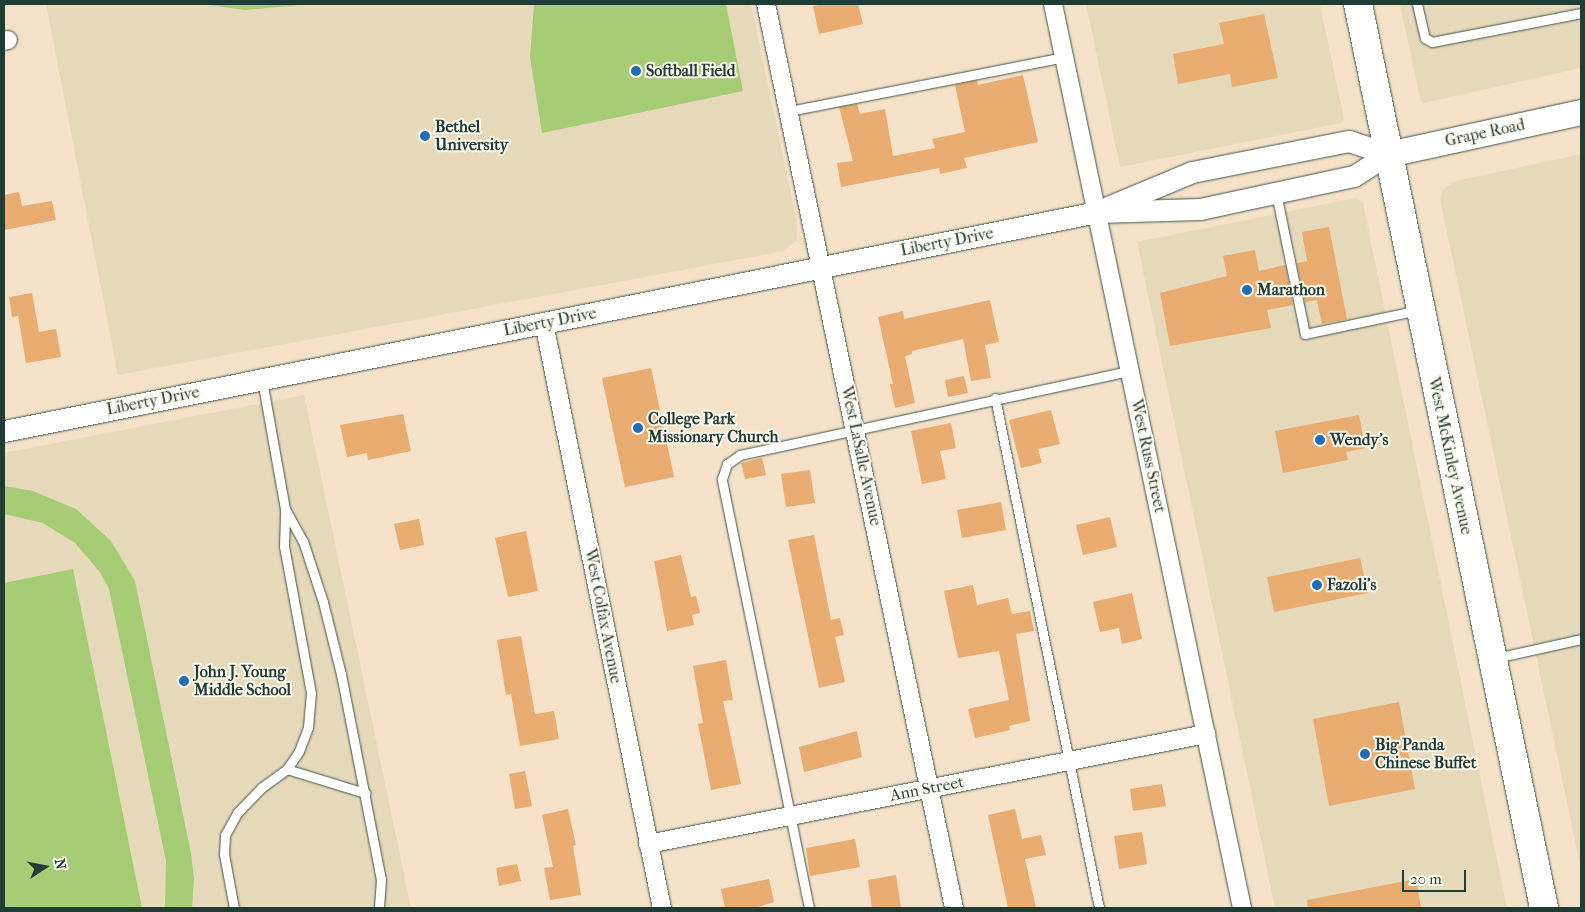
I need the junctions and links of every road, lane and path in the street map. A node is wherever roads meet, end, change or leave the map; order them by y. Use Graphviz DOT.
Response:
graph roads {
  1 [pos="766,4"];
  2 [pos="1053,4"];
  3 [pos="1358,4"];
  4 [pos="1417,4"];
  5 [pos="1581,13"];
  6 [pos="1064,57"];
  7 [pos="789,111"];
  8 [pos="1581,112"];
  9 [pos="1388,154"];
  10 [pos="1276,193"];
  11 [pos="1097,212"];
  12 [pos="822,267"];
  13 [pos="1420,310"];
  14 [pos="544,323"];
  15 [pos="1130,372"];
  16 [pos="262,380"];
  17 [pos="995,398"];
  18 [pos="856,428"];
  19 [pos="4,431"];
  20 [pos="285,508"];
  21 [pos="1581,639"];
  22 [pos="1492,658"];
  23 [pos="1206,734"];
  24 [pos="1068,762"];
  25 [pos="287,769"];
  26 [pos="930,788"];
  27 [pos="365,793"];
  28 [pos="789,815"];
  29 [pos="648,844"];
  30 [pos="234,908"];
  31 [pos="379,908"];
  32 [pos="662,908"];
  33 [pos="809,908"];
  34 [pos="954,908"];
  35 [pos="1099,908"];
  36 [pos="1242,908"];
  37 [pos="1544,908"];
  1 -- 7 [label="street, West LaSalle Avenue"];
  2 -- 6 [label="street, West Russ Street"];
  3 -- 9 [label="main road, West McKinley Avenue"];
  4 -- 5 [label="lane"];
  6 -- 7 [label="lane"];
  6 -- 11 [label="street, West Russ Street"];
  7 -- 12 [label="street, West LaSalle Avenue"];
  8 -- 9 [label="main road, Grape Road"];
  9 -- 10 [label="street, Liberty Drive"];
  9 -- 11 [label="street, Liberty Drive"];
  9 -- 13 [label="main road, West McKinley Avenue"];
  10 -- 11 [label="street, Liberty Drive"];
  10 -- 13 [label="lane"];
  11 -- 12 [label="street, Liberty Drive"];
  11 -- 15 [label="street, West Russ Street"];
  12 -- 14 [label="street, Liberty Drive"];
  12 -- 18 [label="street, West LaSalle Avenue"];
  13 -- 22 [label="main road, West McKinley Avenue"];
  14 -- 16 [label="street, Liberty Drive"];
  14 -- 29 [label="street, West Colfax Avenue"];
  15 -- 17 [label="lane"];
  15 -- 23 [label="street, West Russ Street"];
  16 -- 19 [label="street, Liberty Drive"];
  16 -- 20 [label="lane"];
  17 -- 18 [label="lane"];
  17 -- 24 [label="lane"];
  18 -- 26 [label="street, West LaSalle Avenue"];
  18 -- 28 [label="lane"];
  20 -- 25 [label="lane"];
  20 -- 27 [label="lane"];
  21 -- 22 [label="lane"];
  22 -- 37 [label="main road, West McKinley Avenue"];
  23 -- 24 [label="street, Ann Street"];
  23 -- 36 [label="street, West Russ Street"];
  24 -- 26 [label="street, Ann Street"];
  24 -- 35 [label="lane"];
  25 -- 27 [label="lane"];
  25 -- 30 [label="lane"];
  26 -- 28 [label="street, Ann Street"];
  26 -- 34 [label="street, West LaSalle Avenue"];
  27 -- 31 [label="lane"];
  28 -- 29 [label="street, Ann Street"];
  28 -- 33 [label="lane"];
  29 -- 32 [label="street, West Colfax Avenue"];
}
